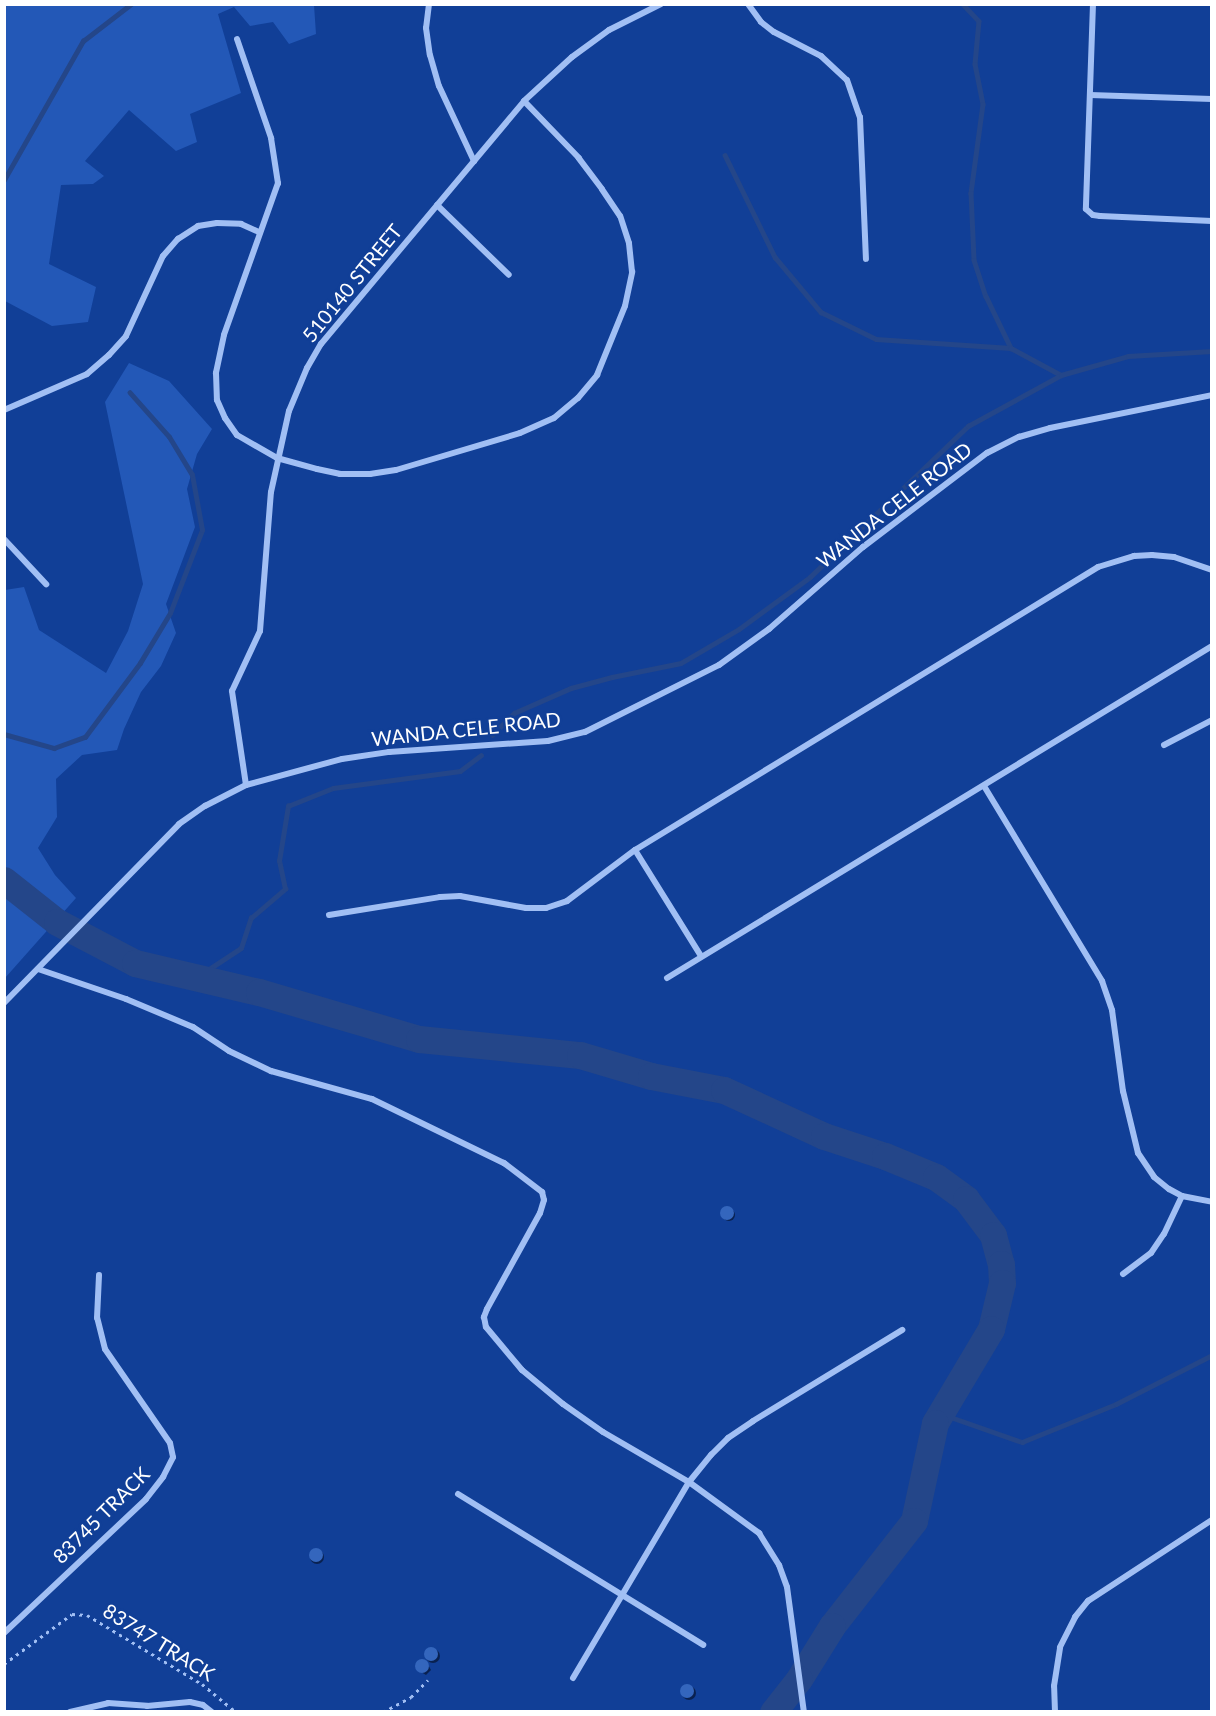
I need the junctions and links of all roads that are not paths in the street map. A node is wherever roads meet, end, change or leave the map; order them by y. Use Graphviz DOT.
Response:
graph roads {
  1 [pos="429,4"];
  2 [pos="661,4"];
  3 [pos="748,4"];
  4 [pos="1093,4"];
  5 [pos="237,39"];
  6 [pos="1090,95"];
  7 [pos="1212,99"];
  8 [pos="524,101"];
  9 [pos="474,161"];
  10 [pos="437,205"];
  11 [pos="1212,221"];
  12 [pos="259,232"];
  13 [pos="866,259"];
  14 [pos="509,275"];
  15 [pos="1212,395"];
  16 [pos="4,410"];
  17 [pos="277,459"];
  18 [pos="4,539"];
  19 [pos="1212,570"];
  20 [pos="46,584"];
  21 [pos="1212,646"];
  22 [pos="1212,720"];
  23 [pos="1164,745"];
  24 [pos="246,785"];
  25 [pos="984,786"];
  26 [pos="635,850"];
  27 [pos="329,915"];
  28 [pos="701,956"];
  29 [pos="38,969"];
  30 [pos="667,978"];
  31 [pos="4,1003"];
  32 [pos="1182,1196"];
  33 [pos="1212,1202"];
  34 [pos="99,1275"];
  35 [pos="1123,1275"];
  36 [pos="902,1330"];
  37 [pos="689,1482"];
  38 [pos="458,1494"];
  39 [pos="1212,1520"];
  40 [pos="623,1594"];
  41 [pos="4,1633"];
  42 [pos="703,1645"];
  43 [pos="573,1678"];
  44 [pos="70,1712"];
  45 [pos="212,1712"];
  46 [pos="804,1712"];
  47 [pos="1055,1712"];
  1 -- 9 [label="street"];
  2 -- 8 [label="street, 510140 STREET"];
  3 -- 13 [label="street"];
  4 -- 6 [label="street"];
  5 -- 12 [label="street"];
  6 -- 7 [label="street"];
  6 -- 11 [label="street"];
  8 -- 9 [label="street, 510140 STREET"];
  8 -- 17 [label="street"];
  9 -- 10 [label="street, 510140 STREET"];
  10 -- 14 [label="street"];
  10 -- 17 [label="street, 510140 STREET"];
  12 -- 16 [label="street"];
  12 -- 17 [label="street"];
  15 -- 24 [label="street, WANDA CELE ROAD"];
  17 -- 24 [label="street, 510140 STREET"];
  18 -- 20 [label="street"];
  19 -- 26 [label="street"];
  21 -- 25 [label="street"];
  22 -- 23 [label="street"];
  24 -- 29 [label="street, WANDA CELE ROAD"];
  25 -- 28 [label="street"];
  25 -- 32 [label="street"];
  26 -- 27 [label="street"];
  26 -- 28 [label="street"];
  28 -- 30 [label="street"];
  29 -- 31 [label="street, WANDA CELE ROAD"];
  29 -- 37 [label="street"];
  32 -- 33 [label="street"];
  32 -- 35 [label="street"];
  34 -- 41 [label="street, 83745 TRACK"];
  36 -- 37 [label="street"];
  37 -- 40 [label="street"];
  37 -- 46 [label="street"];
  38 -- 40 [label="street"];
  39 -- 47 [label="street"];
  40 -- 42 [label="street"];
  40 -- 43 [label="street"];
  44 -- 45 [label="street"];
}
